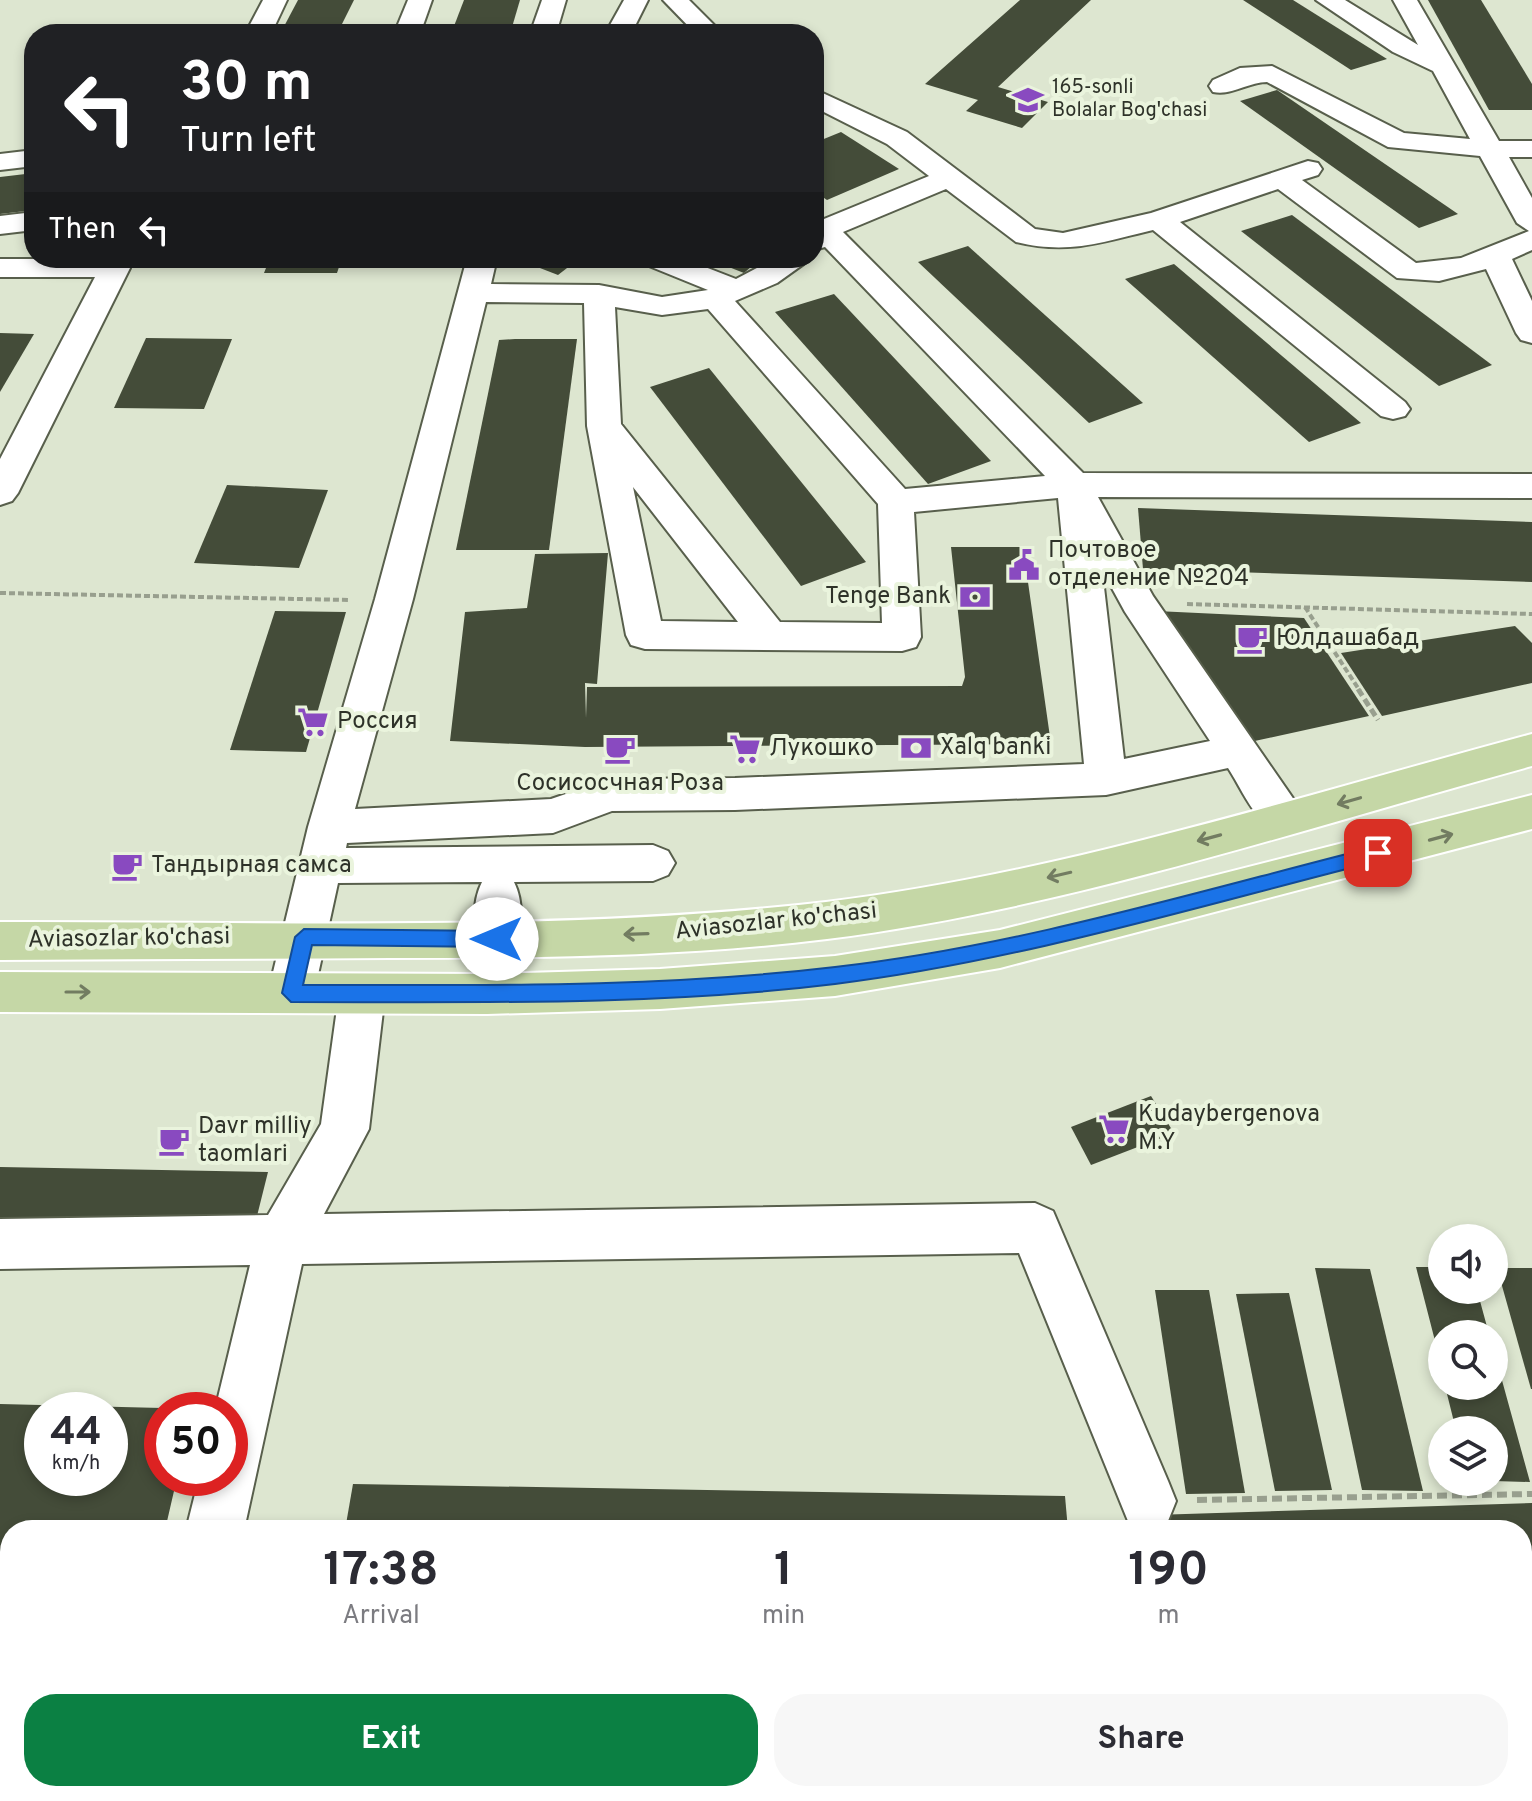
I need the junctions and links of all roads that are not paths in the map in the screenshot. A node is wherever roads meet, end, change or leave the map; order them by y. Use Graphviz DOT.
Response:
graph roads {
  1 [pos="275,0"];
  2 [pos="420,0"];
  3 [pos="554,0"];
  4 [pos="636,0"];
  5 [pos="675,0"];
  6 [pos="1328,0"];
  7 [pos="1405,0"];
  8 [pos="263,24"];
  9 [pos="411,24"];
  10 [pos="546,24"];
  11 [pos="623,24"];
  12 [pos="700,24"];
  13 [pos="1444,67"];
  14 [pos="1222,86"];
  15 [pos="824,102"];
  16 [pos="1493,149"];
  17 [pos="1532,149"];
  18 [pos="24,159"];
  19 [pos="0,162"];
  20 [pos="949,178"];
  21 [pos="1159,220"];
  22 [pos="24,222"];
  23 [pos="1532,223"];
  24 [pos="0,225"];
  25 [pos="824,229"];
  26 [pos="824,239"];
  27 [pos="1532,239"];
  28 [pos="1495,256"];
  29 [pos="0,268"];
  30 [pos="675,268"];
  31 [pos="782,268"];
  32 [pos="477,275"];
  33 [pos="599,294"];
  34 [pos="726,294"];
  35 [pos="660,306"];
  36 [pos="1532,333"];
  37 [pos="601,341"];
  38 [pos="1393,409"];
  39 [pos="604,426"];
  40 [pos="1074,485"];
  41 [pos="1532,486"];
  42 [pos="0,493"];
  43 [pos="896,502"];
  44 [pos="770,636"];
  45 [pos="1532,750"];
  46 [pos="1236,751"];
  47 [pos="1106,779"];
  48 [pos="1532,812"];
  49 [pos="1284,819"];
  50 [pos="325,846"];
  51 [pos="653,863"];
  52 [pos="498,893"];
  53 [pos="304,937"];
  54 [pos="497,939"];
  55 [pos="0,941"];
  56 [pos="0,992"];
  57 [pos="291,993"];
  58 [pos="362,994"];
  59 [pos="282,1240"];
  60 [pos="0,1244"];
  61 [pos="247,1392"];
  62 [pos="223,1496"];
  63 [pos="1148,1501"];
  64 [pos="217,1520"];
  1 -- 8 [label="street"];
  2 -- 9 [label="street"];
  3 -- 10 [label="street"];
  4 -- 11 [label="street"];
  5 -- 12 [label="street"];
  6 -- 13 [label="street"];
  7 -- 13 [label="street"];
  13 -- 16 [label="street"];
  14 -- 16 [label="street"];
  15 -- 20 [label="street"];
  16 -- 17 [label="street"];
  16 -- 23 [label="street"];
  18 -- 19 [label="street"];
  20 -- 21 [label="street"];
  20 -- 25 [label="street"];
  21 -- 28 [label="street"];
  21 -- 38 [label="street"];
  22 -- 24 [label="street"];
  26 -- 40 [label="street"];
  27 -- 28 [label="street"];
  28 -- 36 [label="street"];
  29 -- 42 [label="street"];
  30 -- 34 [label="street"];
  31 -- 34 [label="street"];
  32 -- 33 [label="street"];
  32 -- 50 [label="street"];
  33 -- 35 [label="street"];
  33 -- 37 [label="street"];
  34 -- 35 [label="street"];
  34 -- 43 [label="street"];
  35 -- 37 [label="street"];
  37 -- 39 [label="street"];
  39 -- 44 [label="street"];
  39 -- 44 [label="street"];
  40 -- 41 [label="street"];
  40 -- 43 [label="street"];
  40 -- 46 [label="street"];
  40 -- 47 [label="street"];
  43 -- 44 [label="street"];
  45 -- 49 [label="main road, Aviasozlar ko'chasi, one-way"];
  46 -- 47 [label="street"];
  46 -- 49 [label="street"];
  47 -- 50 [label="street"];
  58 -- 48 [label="main road, one-way"];
  49 -- 54 [label="main road, Aviasozlar ko'chasi, one-way"];
  50 -- 51 [label="street"];
  50 -- 53 [label="street"];
  52 -- 54 [label="street"];
  53 -- 54 [label="main road, Aviasozlar ko'chasi"];
  53 -- 55 [label="main road, Aviasozlar ko'chasi"];
  53 -- 57 [label="street"];
  56 -- 57 [label="main road, one-way"];
  57 -- 58 [label="main road"];
  58 -- 59 [label="street"];
  59 -- 60 [label="street"];
  59 -- 61 [label="street"];
  59 -- 63 [label="street"];
  62 -- 64 [label="street"];
}
